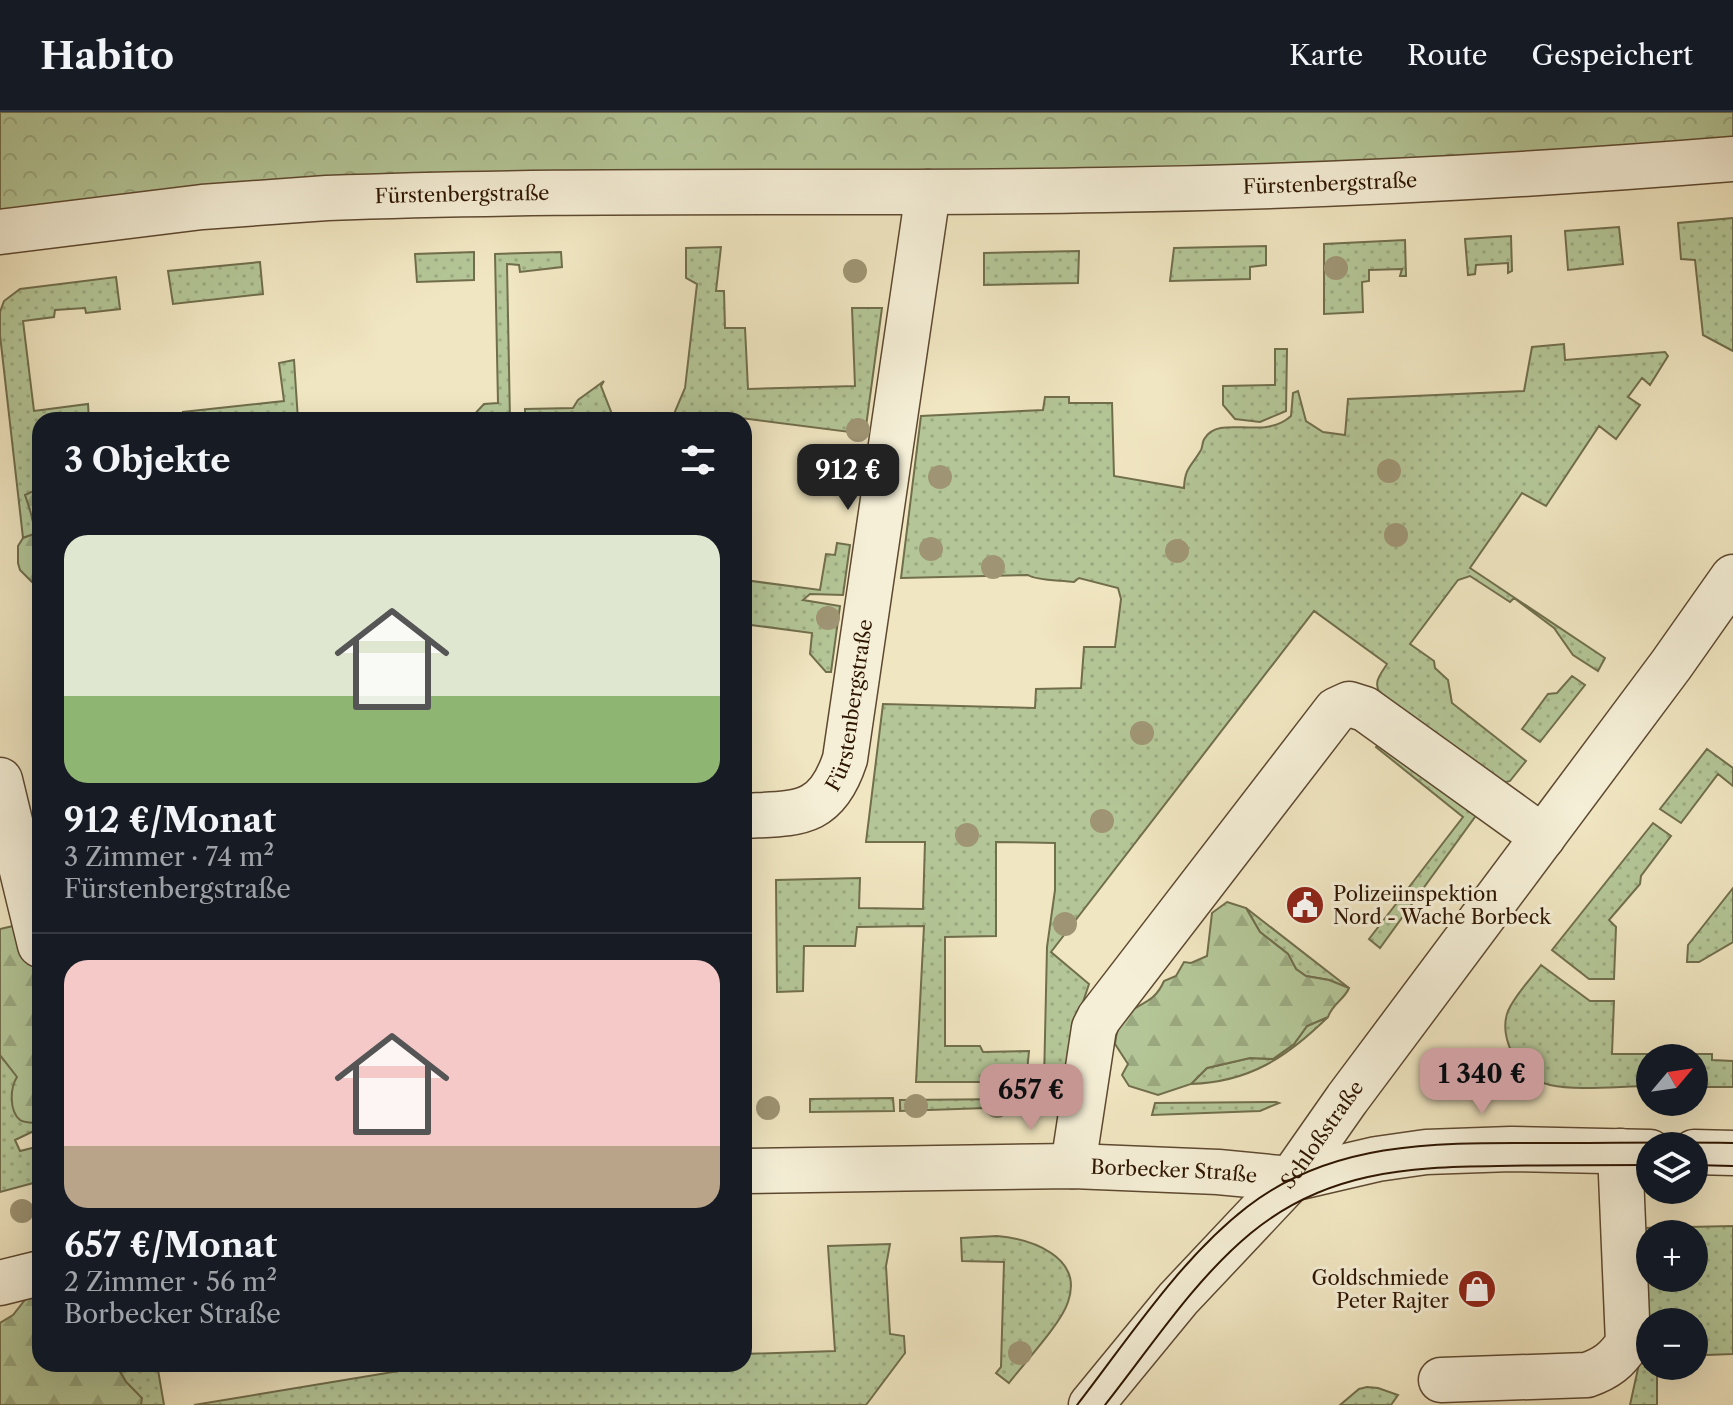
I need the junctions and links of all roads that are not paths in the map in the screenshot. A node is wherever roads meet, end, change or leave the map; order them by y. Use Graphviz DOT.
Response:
graph roads {
  1 [pos="1733,159"];
  2 [pos="928,192"];
  3 [pos="0,232"];
  4 [pos="1733,577"];
  5 [pos="0,780"];
  6 [pos="752,816"];
  7 [pos="1543,837"];
  8 [pos="32,912"];
  9 [pos="1635,1152"];
  10 [pos="1708,1152"];
  11 [pos="1733,1153"];
  12 [pos="1073,1166"];
  13 [pos="752,1171"];
  14 [pos="1291,1179"];
  15 [pos="32,1275"];
  16 [pos="0,1283"];
  17 [pos="1441,1380"];
  18 [pos="1091,1405"];
  1 -- 2 [label="street, Fürstenbergstraße"];
  2 -- 3 [label="street, Fürstenbergstraße"];
  2 -- 6 [label="street, Fürstenbergstraße"];
  4 -- 7 [label="street, Schloßstraße"];
  5 -- 8 [label="street"];
  7 -- 12 [label="street"];
  7 -- 14 [label="street, Schloßstraße"];
  9 -- 14 [label="street, Borbecker Straße"];
  9 -- 17 [label="street"];
  10 -- 11 [label="street"];
  12 -- 13 [label="street, Borbecker Straße"];
  12 -- 14 [label="street, Borbecker Straße"];
  14 -- 18 [label="street, Schloßstraße"];
  15 -- 16 [label="street"];
}
